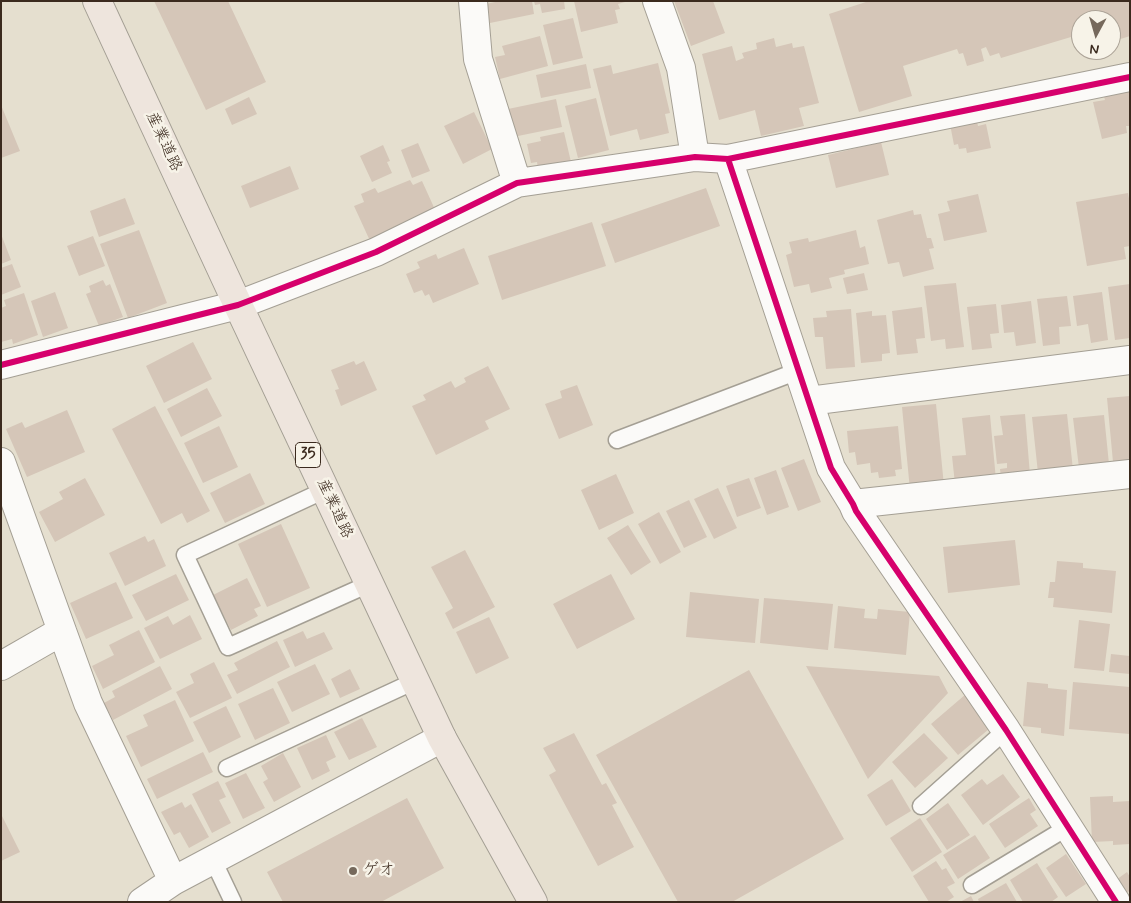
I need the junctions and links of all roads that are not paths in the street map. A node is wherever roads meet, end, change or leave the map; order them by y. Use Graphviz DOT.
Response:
graph roads {
  1 [pos="97,1"];
  2 [pos="472,1"];
  3 [pos="657,1"];
  4 [pos="1130,77"];
  5 [pos="695,157"];
  6 [pos="728,159"];
  7 [pos="517,183"];
  8 [pos="238,305"];
  9 [pos="1130,360"];
  10 [pos="1,365"];
  11 [pos="798,372"];
  12 [pos="809,401"];
  13 [pos="617,440"];
  14 [pos="1,462"];
  15 [pos="1130,474"];
  16 [pos="325,490"];
  17 [pos="853,504"];
  18 [pos="369,584"];
  19 [pos="62,631"];
  20 [pos="1,666"];
  21 [pos="415,681"];
  22 [pos="1006,730"];
  23 [pos="442,738"];
  24 [pos="227,768"];
  25 [pos="921,806"];
  26 [pos="1068,827"];
  27 [pos="213,860"];
  28 [pos="173,881"];
  29 [pos="972,885"];
  30 [pos="142,902"];
  31 [pos="233,902"];
  32 [pos="533,902"];
  33 [pos="1116,902"];
  1 -- 8 [label="main road, 産業道路 / 35"];
  2 -- 7 [label="street"];
  3 -- 5 [label="street"];
  4 -- 6 [label="street"];
  5 -- 6 [label="street"];
  5 -- 7 [label="street"];
  6 -- 11 [label="street"];
  7 -- 8 [label="street"];
  8 -- 10 [label="street"];
  8 -- 16 [label="main road, 産業道路 / 35"];
  9 -- 12 [label="street"];
  11 -- 12 [label="street"];
  11 -- 13 [label="lane"];
  12 -- 17 [label="street"];
  14 -- 19 [label="street"];
  15 -- 17 [label="street"];
  16 -- 18 [label="main road, 産業道路 / 35"];
  16 -- 18 [label="lane"];
  17 -- 22 [label="street"];
  18 -- 21 [label="main road, 産業道路 / 35"];
  19 -- 20 [label="street"];
  19 -- 28 [label="street"];
  21 -- 23 [label="main road, 産業道路 / 35"];
  21 -- 24 [label="lane"];
  22 -- 25 [label="lane"];
  22 -- 26 [label="street"];
  23 -- 27 [label="street"];
  23 -- 32 [label="main road, 産業道路 / 35"];
  26 -- 29 [label="lane"];
  26 -- 33 [label="street"];
  27 -- 28 [label="street"];
  27 -- 31 [label="lane"];
  28 -- 30 [label="street"];
}
